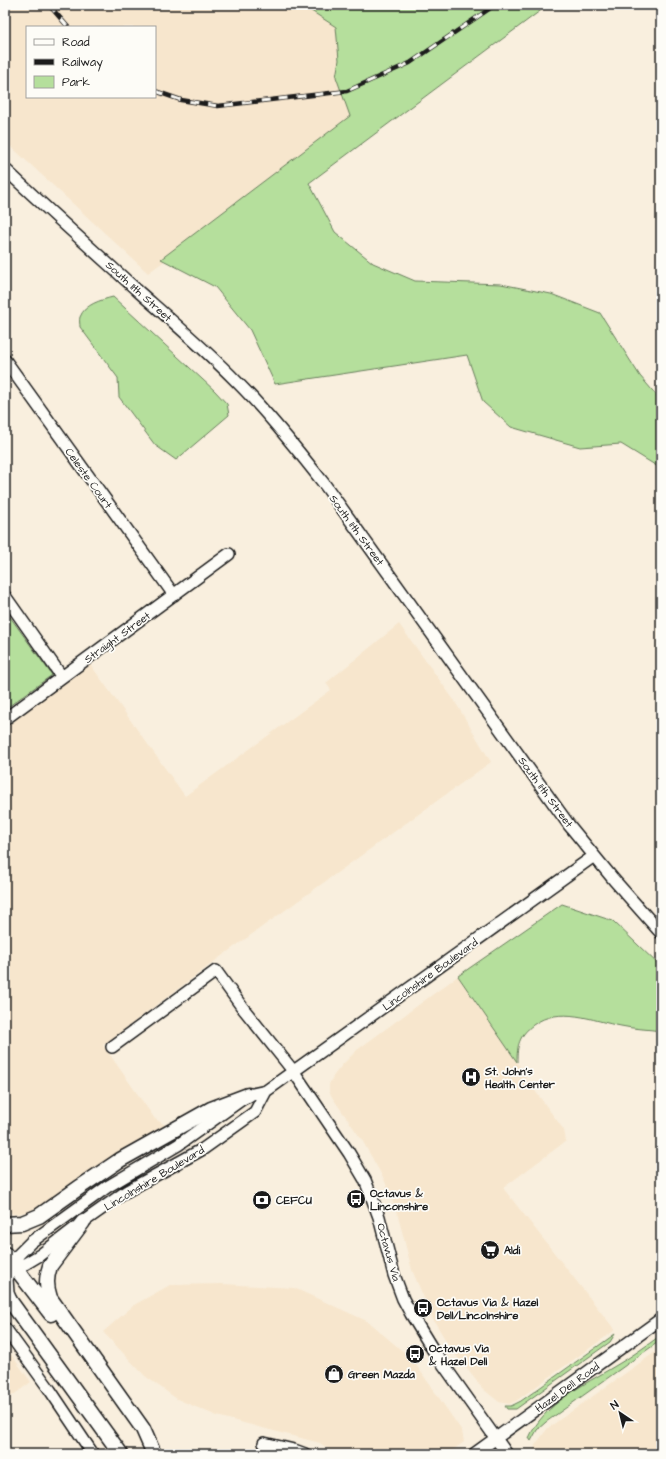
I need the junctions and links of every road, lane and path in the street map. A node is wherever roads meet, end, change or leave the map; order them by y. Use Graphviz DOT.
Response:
graph roads {
  1 [pos="5,169"];
  2 [pos="5,360"];
  3 [pos="229,554"];
  4 [pos="174,595"];
  5 [pos="5,596"];
  6 [pos="62,677"];
  7 [pos="5,719"];
  8 [pos="594,856"];
  9 [pos="661,933"];
  10 [pos="112,1046"];
  11 [pos="294,1072"];
  12 [pos="266,1091"];
  13 [pos="248,1095"];
  14 [pos="83,1222"];
  15 [pos="5,1224"];
  16 [pos="8,1260"];
  17 [pos="8,1298"];
  18 [pos="661,1320"];
  19 [pos="5,1328"];
  20 [pos="496,1437"];
  21 [pos="264,1444"];
  22 [pos="93,1454"];
  23 [pos="121,1454"];
  24 [pos="153,1454"];
  25 [pos="305,1454"];
  26 [pos="474,1454"];
  27 [pos="507,1454"];
  1 -- 8 [label="street, South 11th Street"];
  2 -- 4 [label="street, Celeste Court"];
  3 -- 4 [label="street, Straight Street"];
  4 -- 6 [label="street, Straight Street"];
  5 -- 6 [label="street"];
  6 -- 7 [label="street, Straight Street"];
  8 -- 9 [label="street, South 11th Street"];
  8 -- 11 [label="street, Lincolnshire Boulevard"];
  10 -- 11 [label="street, Octavus Via"];
  11 -- 12 [label="street, Lincolnshire Boulevard"];
  11 -- 20 [label="street, Octavus Via"];
  12 -- 13 [label="street, Lincolnshire Boulevard"];
  12 -- 14 [label="street, Lincolnshire Boulevard"];
  13 -- 15 [label="main road"];
  13 -- 16 [label="street, Lincolnshire Boulevard"];
  14 -- 16 [label="street, Lincolnshire Boulevard"];
  14 -- 24 [label="main road"];
  16 -- 17 [label="street, Lincolnshire Boulevard"];
  16 -- 24 [label="main road"];
  17 -- 23 [label="main road"];
  18 -- 20 [label="street, Hazel Dell Road"];
  19 -- 22 [label="street"];
  20 -- 26 [label="street, Hazel Dell Road"];
  20 -- 27 [label="street, Octavus Via"];
  21 -- 25 [label="street"];
}
